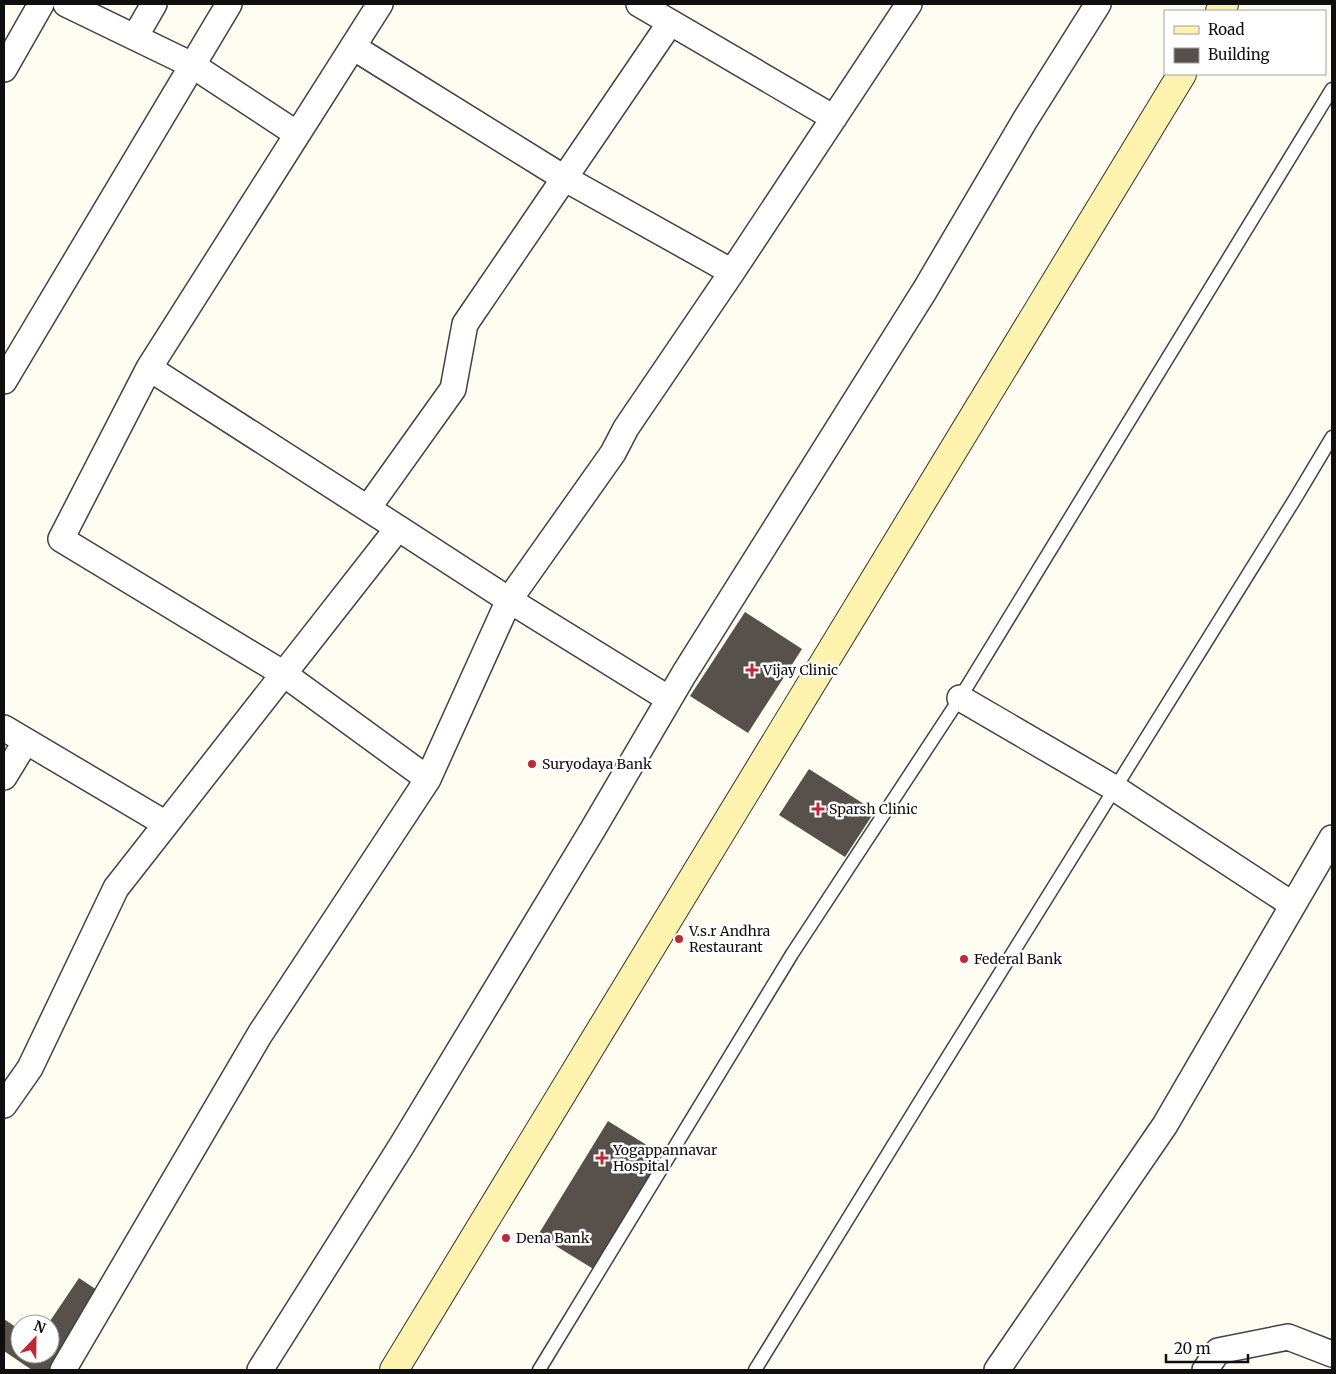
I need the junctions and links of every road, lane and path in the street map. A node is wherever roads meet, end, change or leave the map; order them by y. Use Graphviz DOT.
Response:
graph roads {
  1 [pos="41,4"];
  2 [pos="66,4"];
  3 [pos="154,4"];
  4 [pos="228,4"];
  5 [pos="380,4"];
  6 [pos="639,4"];
  7 [pos="909,4"];
  8 [pos="1098,4"];
  9 [pos="670,23"];
  10 [pos="135,37"];
  11 [pos="353,47"];
  12 [pos="192,65"];
  13 [pos="4,68"];
  14 [pos="1181,75"];
  15 [pos="1332,88"];
  16 [pos="834,118"];
  17 [pos="297,134"];
  18 [pos="564,178"];
  19 [pos="732,272"];
  20 [pos="149,368"];
  21 [pos="4,382"];
  22 [pos="1332,437"];
  23 [pos="368,508"];
  24 [pos="398,528"];
  25 [pos="509,600"];
  26 [pos="284,674"];
  27 [pos="960,698"];
  28 [pos="669,699"];
  29 [pos="4,728"];
  30 [pos="26,740"];
  31 [pos="4,777"];
  32 [pos="428,779"];
  33 [pos="1116,789"];
  34 [pos="166,824"];
  35 [pos="1332,838"];
  36 [pos="1294,905"];
  37 [pos="4,1104"];
  38 [pos="1332,1354"];
  39 [pos="63,1370"];
  40 [pos="260,1370"];
  41 [pos="394,1370"];
  42 [pos="539,1370"];
  43 [pos="755,1370"];
  44 [pos="997,1370"];
  45 [pos="1205,1370"];
  1 -- 13 [label="street"];
  2 -- 10 [label="street"];
  3 -- 10 [label="street"];
  4 -- 12 [label="street"];
  5 -- 11 [label="street"];
  6 -- 9 [label="street"];
  7 -- 16 [label="street"];
  8 -- 28 [label="street"];
  9 -- 16 [label="street"];
  9 -- 18 [label="street"];
  10 -- 12 [label="street"];
  11 -- 17 [label="street"];
  11 -- 18 [label="street"];
  12 -- 17 [label="street"];
  12 -- 21 [label="street"];
  14 -- 41 [label="street"];
  15 -- 27 [label="lane"];
  16 -- 19 [label="street"];
  17 -- 20 [label="street"];
  18 -- 19 [label="street"];
  18 -- 23 [label="street"];
  19 -- 25 [label="street"];
  20 -- 23 [label="street"];
  20 -- 26 [label="street"];
  22 -- 33 [label="lane"];
  23 -- 24 [label="street"];
  24 -- 25 [label="street"];
  24 -- 26 [label="street"];
  25 -- 28 [label="street"];
  25 -- 32 [label="street"];
  26 -- 32 [label="street"];
  26 -- 34 [label="street"];
  27 -- 33 [label="street"];
  27 -- 42 [label="lane"];
  28 -- 40 [label="street"];
  29 -- 30 [label="street"];
  30 -- 31 [label="street"];
  30 -- 34 [label="street"];
  32 -- 39 [label="street"];
  33 -- 36 [label="street"];
  33 -- 43 [label="lane"];
  34 -- 37 [label="street"];
  35 -- 36 [label="street"];
  36 -- 44 [label="street"];
  38 -- 45 [label="street"];
}
